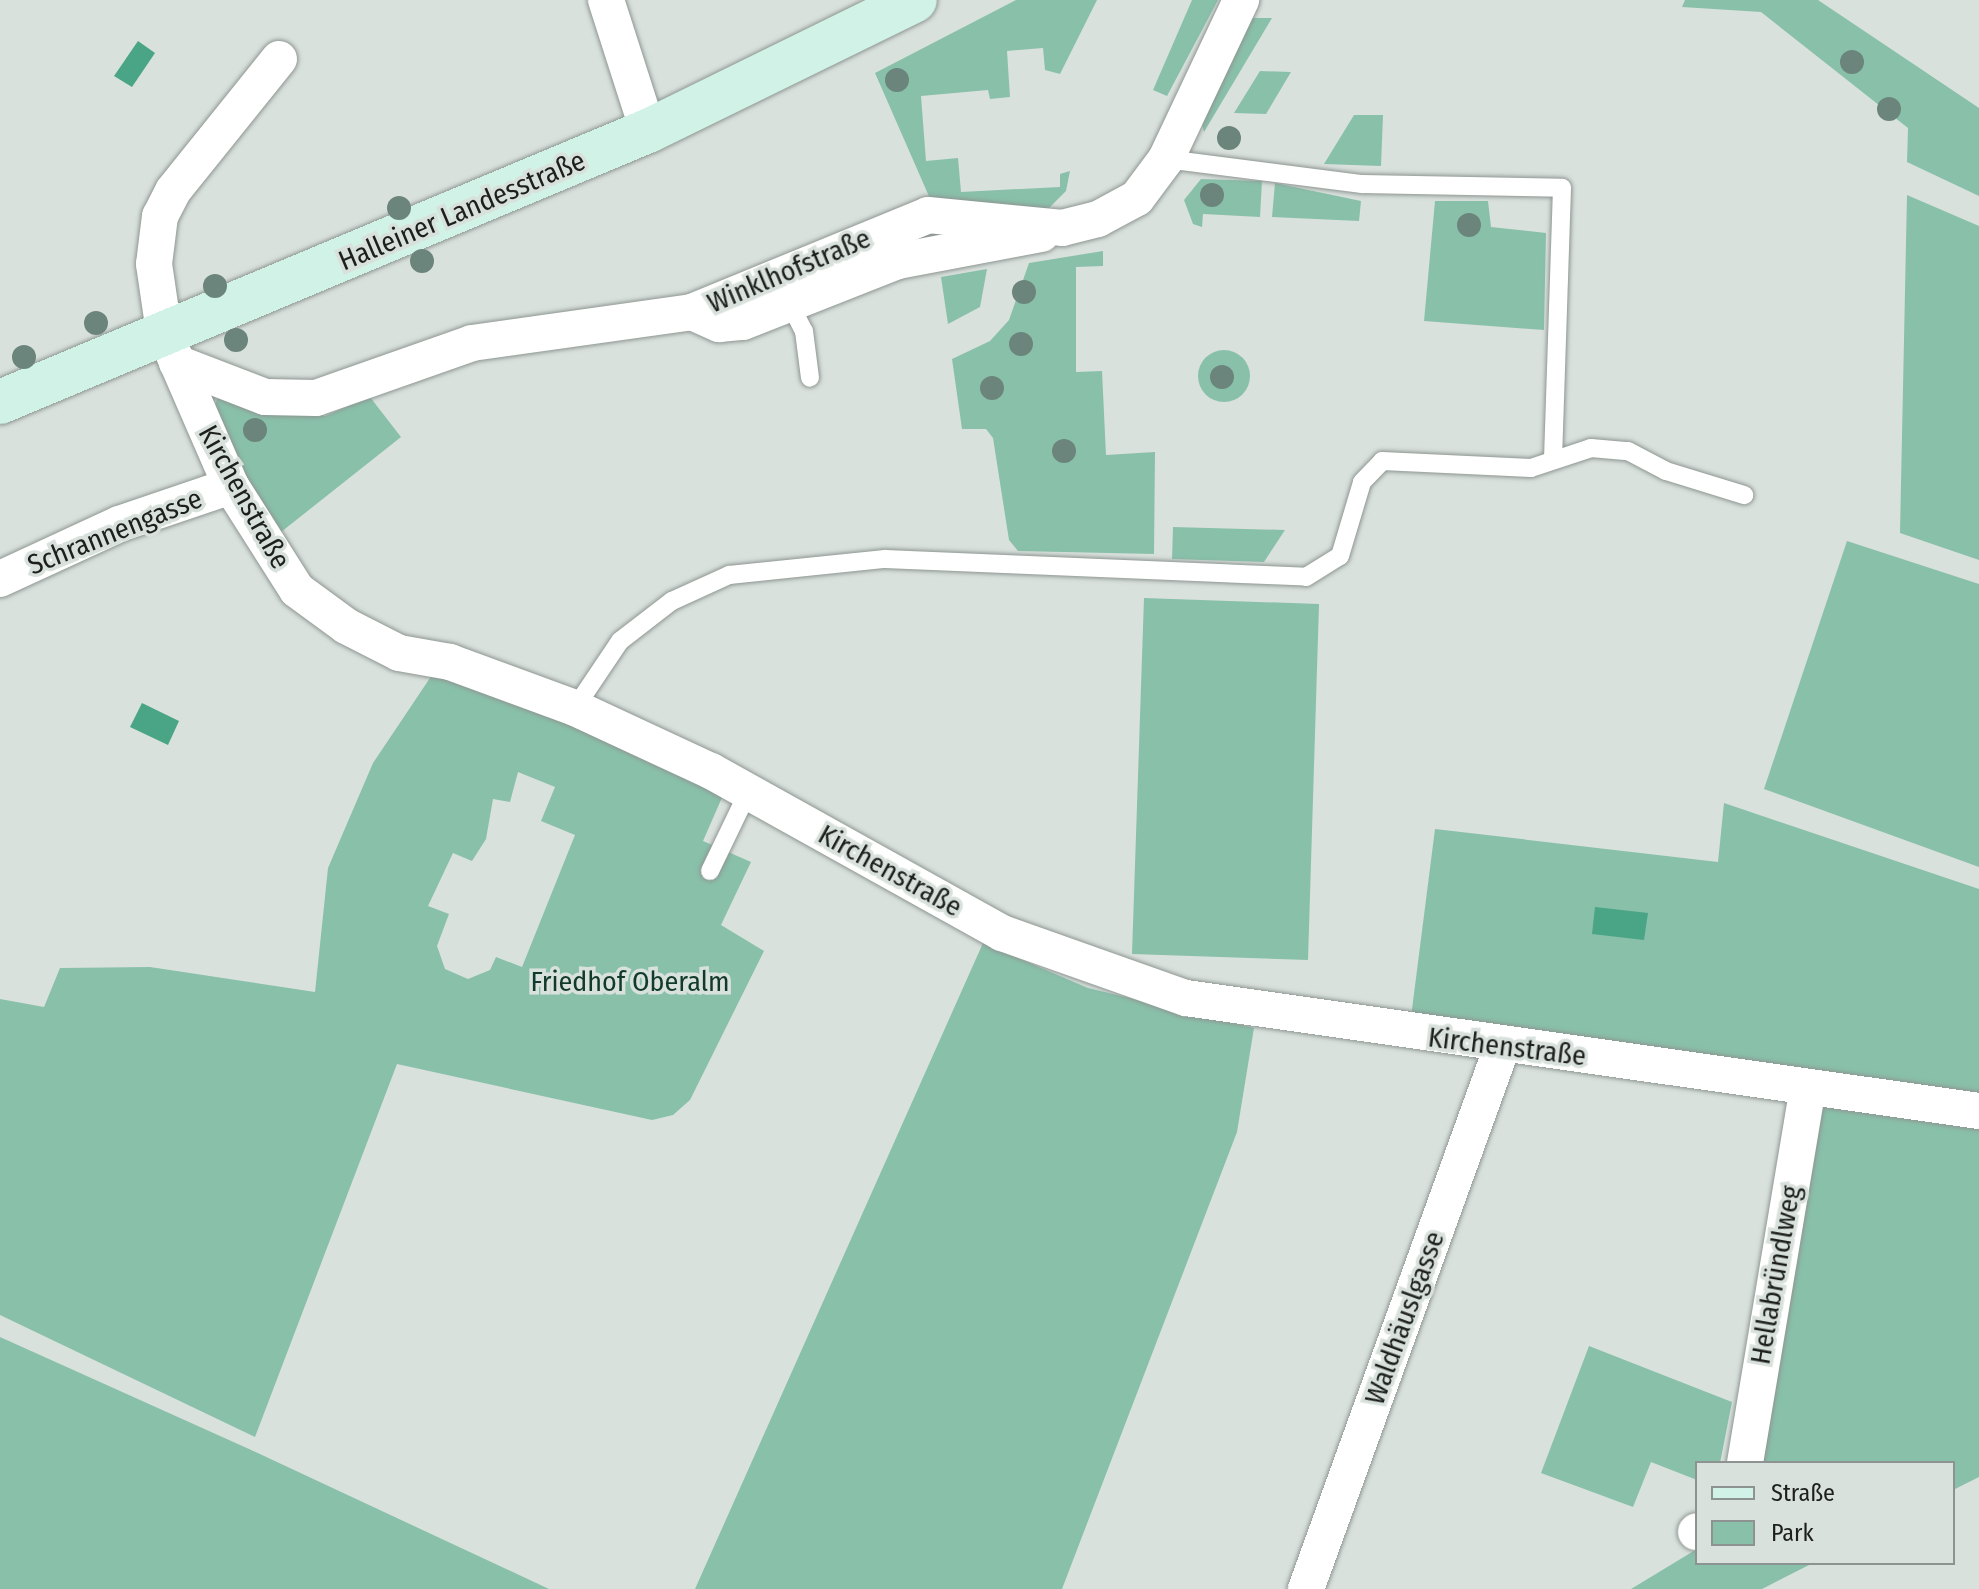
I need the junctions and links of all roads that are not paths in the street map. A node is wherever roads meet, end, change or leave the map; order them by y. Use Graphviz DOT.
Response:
graph roads {
  1 [pos="606,0"];
  2 [pos="915,0"];
  3 [pos="1241,0"];
  4 [pos="279,59"];
  5 [pos="648,131"];
  6 [pos="1166,159"];
  7 [pos="1062,228"];
  8 [pos="790,304"];
  9 [pos="692,312"];
  10 [pos="170,348"];
  11 [pos="810,378"];
  12 [pos="0,402"];
  13 [pos="1553,460"];
  14 [pos="231,486"];
  15 [pos="1744,495"];
  16 [pos="0,579"];
  17 [pos="575,708"];
  18 [pos="748,792"];
  19 [pos="710,871"];
  20 [pos="1502,1047"];
  21 [pos="1808,1088"];
  22 [pos="1979,1111"];
  23 [pos="1745,1461"];
  24 [pos="1306,1589"];
  1 -- 5 [label="street"];
  2 -- 5 [label="main road, Halleiner Landesstraße"];
  3 -- 6 [label="street, Winklhofstraße"];
  4 -- 10 [label="street, Kirchenstraße"];
  5 -- 10 [label="main road, Halleiner Landesstraße"];
  6 -- 7 [label="street, Winklhofstraße"];
  6 -- 13 [label="lane"];
  7 -- 8 [label="street"];
  7 -- 9 [label="street, Winklhofstraße"];
  8 -- 9 [label="street"];
  8 -- 11 [label="lane"];
  9 -- 10 [label="street, Winklhofstraße"];
  10 -- 12 [label="main road, Halleiner Landesstraße"];
  10 -- 14 [label="street, Kirchenstraße"];
  13 -- 15 [label="lane"];
  13 -- 17 [label="lane"];
  14 -- 16 [label="street, Schrannengasse"];
  14 -- 17 [label="street, Kirchenstraße"];
  17 -- 18 [label="street, Kirchenstraße"];
  18 -- 19 [label="lane"];
  18 -- 20 [label="street, Kirchenstraße"];
  20 -- 21 [label="street, Kirchenstraße"];
  20 -- 24 [label="street, Waldhäuslgasse"];
  21 -- 22 [label="street, Kirchenstraße"];
  21 -- 23 [label="street, Hellabründlweg"];
}
